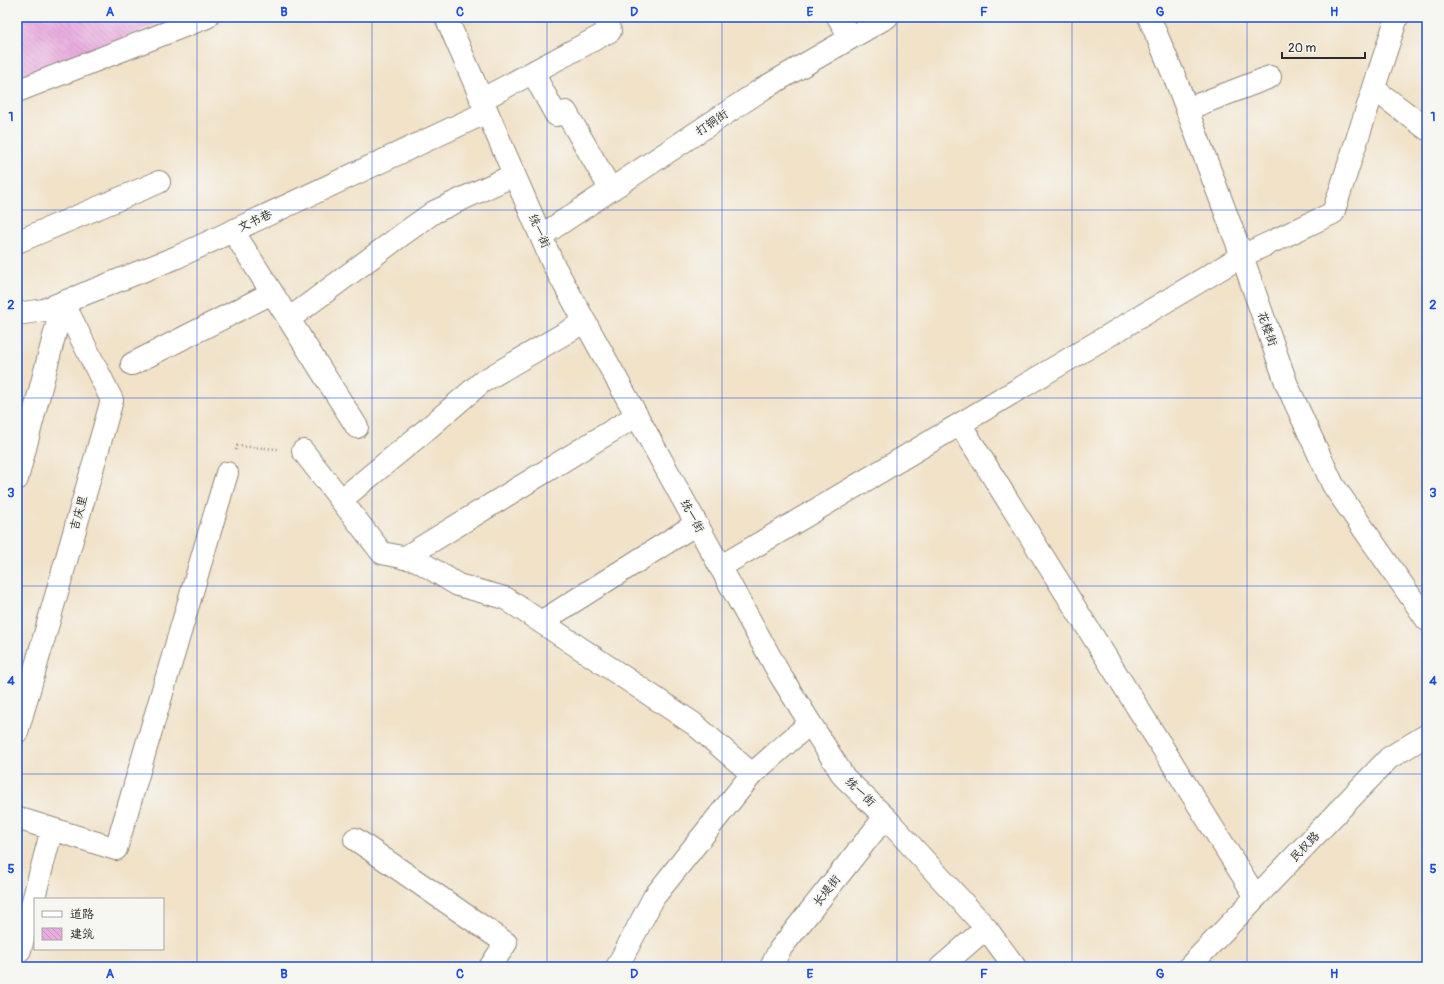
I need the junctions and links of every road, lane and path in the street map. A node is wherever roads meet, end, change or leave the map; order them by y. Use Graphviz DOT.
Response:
graph roads {
  1 [pos="207,17"];
  2 [pos="446,17"];
  3 [pos="604,17"];
  4 [pos="838,17"];
  5 [pos="887,17"];
  6 [pos="1150,17"];
  7 [pos="1398,17"];
  8 [pos="851,38"];
  9 [pos="533,73"];
  10 [pos="1270,77"];
  11 [pos="1374,89"];
  12 [pos="17,91"];
  13 [pos="484,106"];
  14 [pos="1187,109"];
  15 [pos="1427,129"];
  16 [pos="514,175"];
  17 [pos="159,182"];
  18 [pos="612,190"];
  19 [pos="233,231"];
  20 [pos="541,236"];
  21 [pos="17,242"];
  22 [pos="1242,256"];
  23 [pos="272,293"];
  24 [pos="63,302"];
  25 [pos="17,314"];
  26 [pos="289,319"];
  27 [pos="584,322"];
  28 [pos="132,364"];
  29 [pos="636,416"];
  30 [pos="960,424"];
  31 [pos="357,427"];
  32 [pos="303,452"];
  33 [pos="227,473"];
  34 [pos="17,479"];
  35 [pos="341,500"];
  36 [pos="696,524"];
  37 [pos="404,558"];
  38 [pos="720,567"];
  39 [pos="1427,620"];
  40 [pos="541,622"];
  41 [pos="810,723"];
  42 [pos="17,732"];
  43 [pos="1427,735"];
  44 [pos="752,774"];
  45 [pos="885,817"];
  46 [pos="17,818"];
  47 [pos="52,829"];
  48 [pos="355,839"];
  49 [pos="1256,897"];
  50 [pos="986,928"];
  51 [pos="20,950"];
  52 [pos="490,967"];
  53 [pos="617,967"];
  54 [pos="771,967"];
  55 [pos="941,967"];
  56 [pos="1015,967"];
  57 [pos="1189,967"];
  1 -- 12 [label="street"];
  2 -- 13 [label="street, 统一街"];
  3 -- 9 [label="street, 文书巷"];
  4 -- 8 [label="street"];
  5 -- 8 [label="street, 打铜街"];
  6 -- 14 [label="street, 花楼街"];
  7 -- 11 [label="street"];
  8 -- 18 [label="street, 打铜街"];
  9 -- 13 [label="street, 文书巷"];
  9 -- 18 [label="street"];
  10 -- 14 [label="street"];
  11 -- 15 [label="street"];
  11 -- 22 [label="street"];
  13 -- 16 [label="street, 统一街"];
  13 -- 19 [label="street, 文书巷"];
  14 -- 22 [label="street, 花楼街"];
  16 -- 20 [label="street, 统一街"];
  16 -- 26 [label="street"];
  17 -- 21 [label="street"];
  18 -- 20 [label="street, 打铜街"];
  19 -- 23 [label="street"];
  19 -- 24 [label="street, 文书巷"];
  20 -- 27 [label="street, 统一街"];
  22 -- 30 [label="street"];
  22 -- 39 [label="street, 花楼街"];
  23 -- 26 [label="street"];
  23 -- 28 [label="street"];
  24 -- 25 [label="street, 文书巷"];
  24 -- 34 [label="street"];
  24 -- 42 [label="street, 吉庆里"];
  26 -- 31 [label="street"];
  27 -- 29 [label="street, 统一街"];
  27 -- 35 [label="street"];
  29 -- 36 [label="street, 统一街"];
  29 -- 37 [label="street"];
  30 -- 38 [label="street"];
  30 -- 49 [label="street"];
  32 -- 35 [label="street"];
  33 -- 47 [label="street"];
  35 -- 37 [label="street"];
  36 -- 38 [label="street, 统一街"];
  36 -- 40 [label="street"];
  37 -- 40 [label="street"];
  38 -- 41 [label="street, 统一街"];
  40 -- 44 [label="street"];
  41 -- 44 [label="street"];
  41 -- 45 [label="street, 统一街"];
  43 -- 49 [label="street, 民权路"];
  44 -- 53 [label="street"];
  45 -- 50 [label="street, 统一街"];
  45 -- 54 [label="street, 长堤街"];
  46 -- 47 [label="street"];
  47 -- 51 [label="street"];
  48 -- 52 [label="street"];
  49 -- 57 [label="street, 民权路"];
  50 -- 55 [label="street"];
  50 -- 56 [label="street, 统一街"];
}
